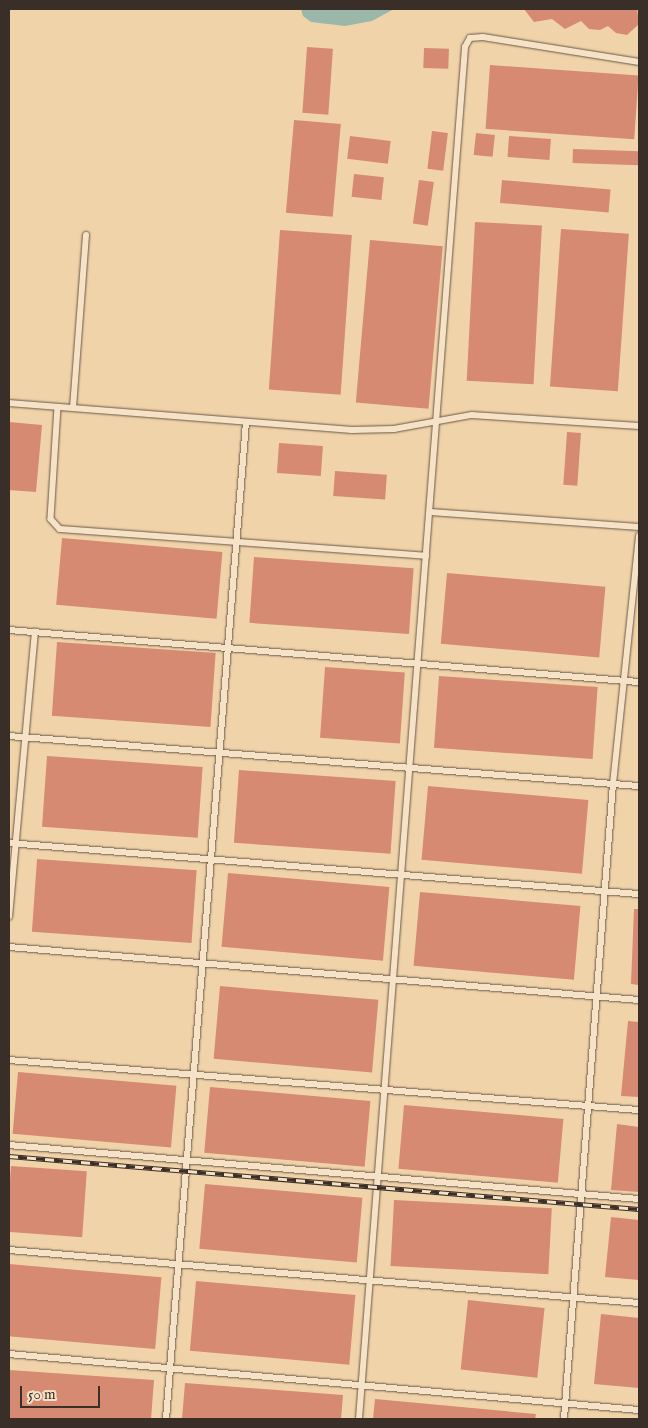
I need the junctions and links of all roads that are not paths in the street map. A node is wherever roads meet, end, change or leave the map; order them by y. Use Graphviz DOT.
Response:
graph roads {
  1 [pos="639,62"];
  2 [pos="86,235"];
  3 [pos="9,403"];
  4 [pos="58,407"];
  5 [pos="72,408"];
  6 [pos="438,419"];
  7 [pos="246,423"];
  8 [pos="639,426"];
  9 [pos="430,512"];
  10 [pos="639,527"];
  11 [pos="639,536"];
  12 [pos="236,542"];
  13 [pos="639,544"];
  14 [pos="426,556"];
  15 [pos="9,630"];
  16 [pos="35,632"];
  17 [pos="227,648"];
  18 [pos="416,662"];
  19 [pos="622,681"];
  20 [pos="639,682"];
  21 [pos="9,736"];
  22 [pos="26,737"];
  23 [pos="219,751"];
  24 [pos="408,768"];
  25 [pos="613,784"];
  26 [pos="639,786"];
  27 [pos="9,843"];
  28 [pos="16,843"];
  29 [pos="210,861"];
  30 [pos="400,874"];
  31 [pos="605,892"];
  32 [pos="639,894"];
  33 [pos="9,918"];
  34 [pos="9,948"];
  35 [pos="200,966"];
  36 [pos="392,982"];
  37 [pos="597,996"];
  38 [pos="639,1000"];
  39 [pos="9,1060"];
  40 [pos="192,1075"];
  41 [pos="384,1089"];
  42 [pos="587,1105"];
  43 [pos="639,1110"];
  44 [pos="9,1145"];
  45 [pos="185,1159"];
  46 [pos="377,1176"];
  47 [pos="580,1194"];
  48 [pos="639,1199"];
  49 [pos="9,1250"];
  50 [pos="177,1265"];
  51 [pos="369,1280"];
  52 [pos="572,1298"];
  53 [pos="639,1303"];
  54 [pos="9,1354"];
  55 [pos="169,1368"];
  56 [pos="361,1384"];
  57 [pos="565,1403"];
  58 [pos="639,1410"];
  59 [pos="166,1419"];
  60 [pos="359,1419"];
  61 [pos="564,1419"];
  1 -- 6 [label="lane"];
  2 -- 5 [label="lane"];
  3 -- 4 [label="lane"];
  4 -- 5 [label="lane"];
  4 -- 12 [label="lane"];
  5 -- 7 [label="lane"];
  6 -- 7 [label="lane"];
  6 -- 8 [label="lane"];
  6 -- 9 [label="lane"];
  7 -- 12 [label="lane"];
  9 -- 10 [label="lane"];
  9 -- 14 [label="lane"];
  11 -- 13 [label="lane"];
  12 -- 14 [label="lane"];
  12 -- 17 [label="lane"];
  13 -- 19 [label="lane"];
  14 -- 18 [label="lane"];
  15 -- 16 [label="lane"];
  16 -- 17 [label="lane"];
  16 -- 22 [label="lane"];
  17 -- 18 [label="lane"];
  17 -- 23 [label="lane"];
  18 -- 19 [label="lane"];
  18 -- 24 [label="lane"];
  19 -- 20 [label="lane"];
  19 -- 25 [label="lane"];
  21 -- 22 [label="lane"];
  22 -- 23 [label="lane"];
  22 -- 28 [label="lane"];
  23 -- 24 [label="lane"];
  23 -- 29 [label="lane"];
  24 -- 25 [label="lane"];
  24 -- 30 [label="lane"];
  25 -- 26 [label="lane"];
  25 -- 31 [label="lane"];
  27 -- 28 [label="lane"];
  28 -- 29 [label="lane"];
  28 -- 33 [label="lane"];
  29 -- 30 [label="lane"];
  29 -- 35 [label="lane"];
  30 -- 31 [label="lane"];
  30 -- 36 [label="lane"];
  31 -- 32 [label="lane"];
  31 -- 37 [label="lane"];
  34 -- 35 [label="lane"];
  35 -- 36 [label="lane"];
  35 -- 40 [label="lane"];
  36 -- 37 [label="lane"];
  36 -- 41 [label="lane"];
  37 -- 38 [label="lane"];
  37 -- 42 [label="lane"];
  39 -- 40 [label="lane"];
  40 -- 41 [label="lane"];
  40 -- 45 [label="lane"];
  41 -- 42 [label="lane"];
  41 -- 46 [label="lane"];
  42 -- 43 [label="lane"];
  42 -- 47 [label="lane"];
  44 -- 45 [label="lane"];
  45 -- 46 [label="lane"];
  45 -- 50 [label="lane"];
  46 -- 47 [label="lane"];
  46 -- 51 [label="lane"];
  47 -- 48 [label="lane"];
  47 -- 52 [label="lane"];
  49 -- 50 [label="lane"];
  50 -- 51 [label="lane"];
  50 -- 55 [label="lane"];
  51 -- 52 [label="lane"];
  51 -- 56 [label="lane"];
  52 -- 53 [label="lane"];
  52 -- 57 [label="lane"];
  54 -- 55 [label="lane"];
  55 -- 56 [label="lane"];
  55 -- 59 [label="lane"];
  56 -- 57 [label="lane"];
  56 -- 60 [label="lane"];
  57 -- 58 [label="lane"];
  57 -- 61 [label="lane"];
}
